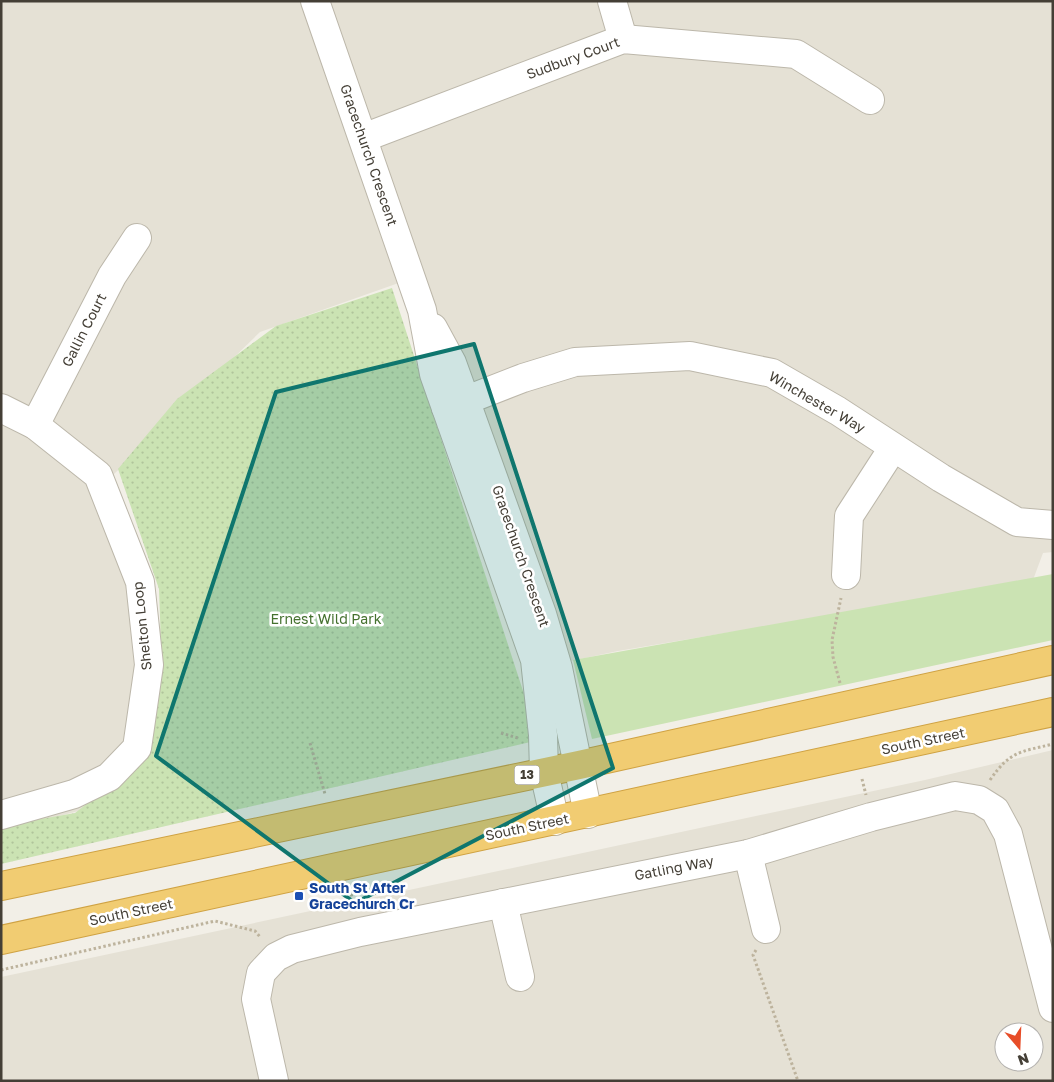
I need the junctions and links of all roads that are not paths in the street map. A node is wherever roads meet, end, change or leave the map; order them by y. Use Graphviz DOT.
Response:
graph roads {
  1 [pos="315,1"];
  2 [pos="612,1"];
  3 [pos="623,39"];
  4 [pos="870,100"];
  5 [pos="363,138"];
  6 [pos="137,238"];
  7 [pos="456,404"];
  8 [pos="1,408"];
  9 [pos="35,425"];
  10 [pos="893,448"];
  11 [pos="1053,525"];
  12 [pos="846,574"];
  13 [pos="1053,660"];
  14 [pos="1053,712"];
  15 [pos="579,765"];
  16 [pos="544,772"];
  17 [pos="588,814"];
  18 [pos="1,815"];
  19 [pos="554,821"];
  20 [pos="748,854"];
  21 [pos="1,886"];
  22 [pos="503,903"];
  23 [pos="766,929"];
  24 [pos="1,940"];
  25 [pos="520,977"];
  26 [pos="1053,1008"];
  27 [pos="274,1081"];
  1 -- 5 [label="street, Gracechurch Crescent"];
  2 -- 3 [label="street"];
  3 -- 4 [label="street, Sudbury Court"];
  3 -- 5 [label="street, Sudbury Court"];
  5 -- 7 [label="street, Gracechurch Crescent"];
  6 -- 9 [label="street, Gallin Court"];
  7 -- 10 [label="street, Winchester Way"];
  7 -- 15 [label="street, Gracechurch Crescent"];
  7 -- 16 [label="street, Gracechurch Crescent"];
  8 -- 9 [label="street, Shelton Loop"];
  9 -- 18 [label="street, Shelton Loop"];
  10 -- 11 [label="street, Winchester Way"];
  10 -- 12 [label="street"];
  13 -- 15 [label="highway, 13"];
  14 -- 17 [label="highway, South Street"];
  15 -- 16 [label="highway, 13"];
  15 -- 17 [label="street, Gracechurch Crescent"];
  16 -- 19 [label="street, Gracechurch Crescent"];
  16 -- 21 [label="highway, 13"];
  17 -- 19 [label="highway, South Street"];
  19 -- 24 [label="highway, South Street"];
  20 -- 22 [label="street, Gatling Way"];
  20 -- 23 [label="street"];
  20 -- 26 [label="street, Gatling Way"];
  22 -- 25 [label="street"];
  22 -- 27 [label="street, Gatling Way"];
}
